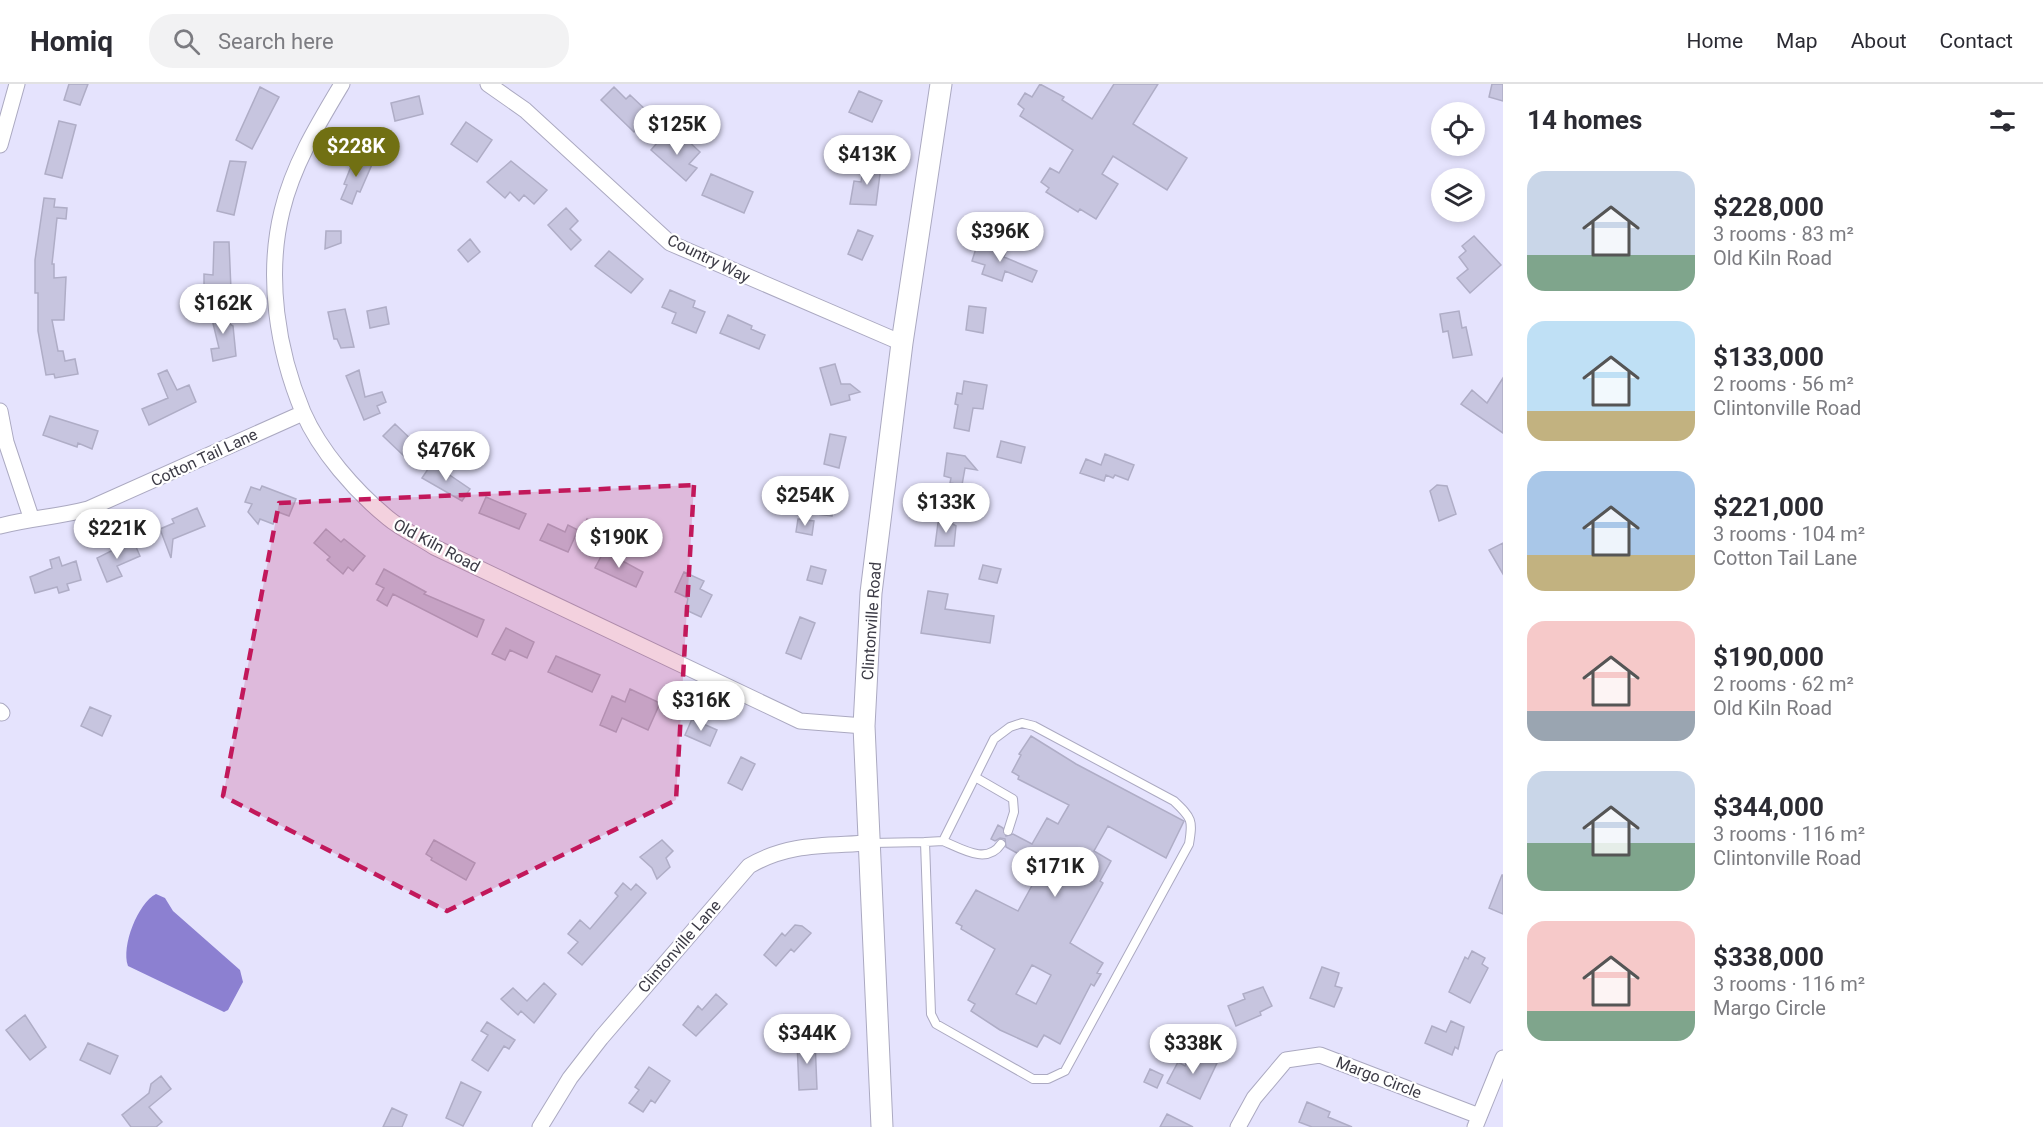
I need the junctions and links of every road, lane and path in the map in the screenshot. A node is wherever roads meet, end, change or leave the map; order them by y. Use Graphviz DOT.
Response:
graph roads {
  1 [pos="17,84"];
  2 [pos="342,84"];
  3 [pos="941,84"];
  4 [pos="494,86"];
  5 [pos="0,145"];
  6 [pos="902,343"];
  7 [pos="0,411"];
  8 [pos="303,413"];
  9 [pos="31,518"];
  10 [pos="0,526"];
  11 [pos="864,726"];
  12 [pos="975,777"];
  13 [pos="1008,831"];
  14 [pos="943,841"];
  15 [pos="925,842"];
  16 [pos="868,843"];
  17 [pos="1001,844"];
  18 [pos="1503,1058"];
  19 [pos="1477,1121"];
  20 [pos="540,1127"];
  21 [pos="882,1127"];
  22 [pos="1238,1127"];
  1 -- 5 [label="street"];
  2 -- 8 [label="street, Old Kiln Road"];
  3 -- 6 [label="main road, Clintonville Road"];
  4 -- 6 [label="street, Country Way"];
  6 -- 11 [label="main road, Clintonville Road"];
  7 -- 9 [label="street"];
  8 -- 9 [label="street, Cotton Tail Lane"];
  8 -- 11 [label="street, Old Kiln Road"];
  9 -- 10 [label="street, Cotton Tail Lane"];
  11 -- 16 [label="main road, Clintonville Road"];
  12 -- 13 [label="lane"];
  12 -- 14 [label="lane"];
  12 -- 15 [label="lane"];
  14 -- 15 [label="lane"];
  14 -- 17 [label="lane"];
  15 -- 16 [label="lane"];
  16 -- 20 [label="street, Clintonville Lane"];
  16 -- 21 [label="main road, Clintonville Road"];
  18 -- 19 [label="street"];
  19 -- 22 [label="street, Margo Circle"];
}
